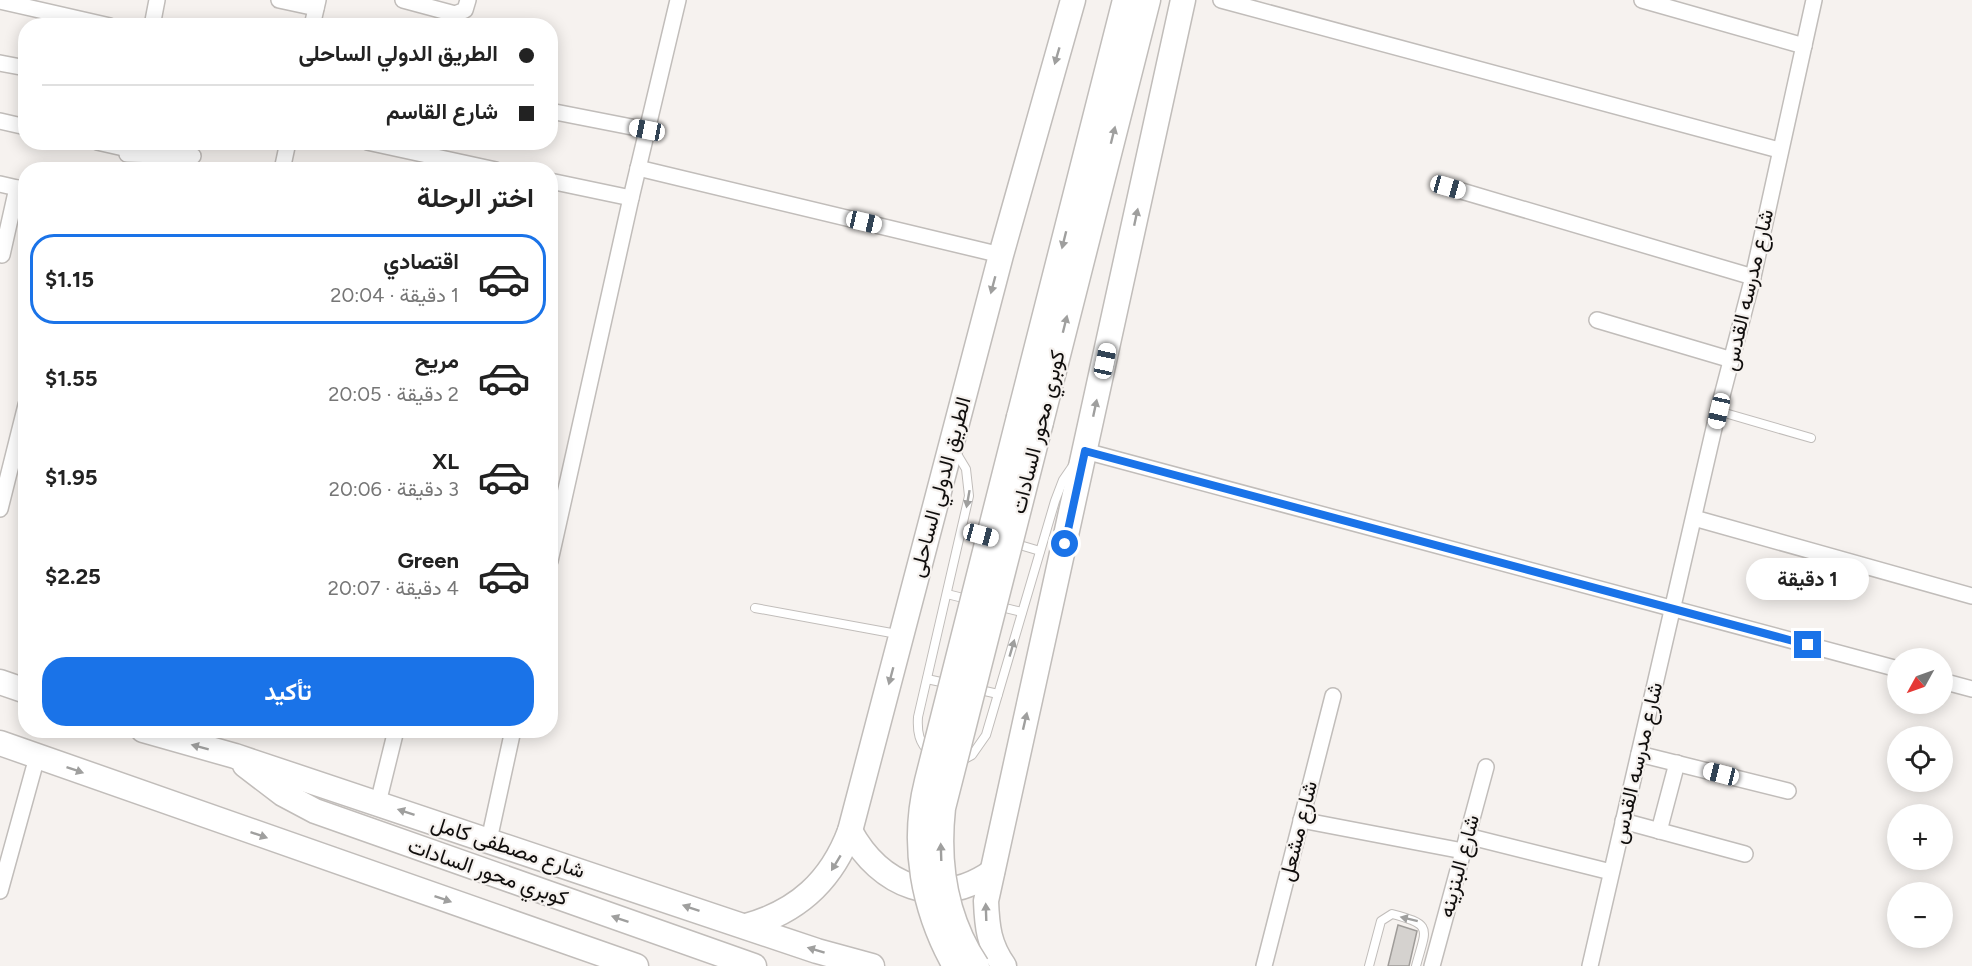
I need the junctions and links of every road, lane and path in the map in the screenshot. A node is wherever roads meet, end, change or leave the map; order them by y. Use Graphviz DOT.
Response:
graph roads {
  1 [pos="157,0"];
  2 [pos="279,0"];
  3 [pos="403,0"];
  4 [pos="468,0"];
  5 [pos="678,0"];
  6 [pos="1073,0"];
  7 [pos="1125,0"];
  8 [pos="1148,0"];
  9 [pos="1183,0"];
  10 [pos="1221,0"];
  11 [pos="1642,0"];
  12 [pos="1814,0"];
  13 [pos="0,1"];
  14 [pos="317,4"];
  15 [pos="75,18"];
  16 [pos="154,18"];
  17 [pos="1804,46"];
  18 [pos="0,63"];
  19 [pos="18,66"];
  20 [pos="558,113"];
  21 [pos="0,121"];
  22 [pos="18,125"];
  23 [pos="647,130"];
  24 [pos="144,150"];
  25 [pos="404,150"];
  26 [pos="1779,150"];
  27 [pos="193,156"];
  28 [pos="459,162"];
  29 [pos="638,168"];
  30 [pos="558,183"];
  31 [pos="0,184"];
  32 [pos="1448,187"];
  33 [pos="18,188"];
  34 [pos="631,198"];
  35 [pos="18,199"];
  36 [pos="2,255"];
  37 [pos="1001,255"];
  38 [pos="1753,277"];
  39 [pos="1597,320"];
  40 [pos="1732,360"];
  41 [pos="1719,411"];
  42 [pos="1030,419"];
  43 [pos="18,437"];
  44 [pos="1811,438"];
  45 [pos="951,446"];
  46 [pos="1085,451"];
  47 [pos="0,509"];
  48 [pos="1694,518"];
  49 [pos="558,525"];
  50 [pos="962,530"];
  51 [pos="995,538"];
  52 [pos="1006,542"];
  53 [pos="1040,551"];
  54 [pos="947,594"];
  55 [pos="1972,596"];
  56 [pos="979,602"];
  57 [pos="990,604"];
  58 [pos="755,608"];
  59 [pos="1672,608"];
  60 [pos="1022,612"];
  61 [pos="902,635"];
  62 [pos="1887,666"];
  63 [pos="927,679"];
  64 [pos="0,682"];
  65 [pos="1953,684"];
  66 [pos="957,685"];
  67 [pos="968,687"];
  68 [pos="18,688"];
  69 [pos="1972,689"];
  70 [pos="998,694"];
  71 [pos="1332,696"];
  72 [pos="174,738"];
  73 [pos="394,738"];
  74 [pos="511,738"];
  75 [pos="0,743"];
  76 [pos="1639,754"];
  77 [pos="235,756"];
  78 [pos="37,757"];
  79 [pos="1677,763"];
  80 [pos="1486,767"];
  81 [pos="1788,791"];
  82 [pos="378,803"];
  83 [pos="1301,820"];
  84 [pos="1623,821"];
  85 [pos="850,831"];
  86 [pos="1659,831"];
  87 [pos="489,840"];
  88 [pos="1465,843"];
  89 [pos="1745,854"];
  90 [pos="992,872"];
  91 [pos="1611,872"];
  92 [pos="0,891"];
  93 [pos="746,926"];
  94 [pos="636,966"];
  95 [pos="754,966"];
  96 [pos="872,966"];
  97 [pos="955,966"];
  98 [pos="977,966"];
  99 [pos="1004,966"];
  100 [pos="1264,966"];
  101 [pos="1369,966"];
  102 [pos="1416,966"];
  103 [pos="1432,966"];
  104 [pos="1590,966"];
  1 -- 16 [label="street"];
  2 -- 14 [label="street"];
  3 -- 4 [label="street"];
  5 -- 23 [label="street"];
  6 -- 37 [label="main road, الطريق الدولي الساحلى, one-way"];
  7 -- 42 [label="main road, كوبري محور السادات, one-way"];
  42 -- 8 [label="main road, كوبري محور السادات, one-way"];
  46 -- 9 [label="main road, one-way"];
  10 -- 26 [label="street"];
  11 -- 17 [label="street"];
  12 -- 17 [label="street, شارع مدرسه القدس"];
  13 -- 15 [label="street"];
  17 -- 26 [label="street, شارع مدرسه القدس"];
  18 -- 19 [label="street"];
  20 -- 23 [label="street"];
  21 -- 22 [label="street"];
  23 -- 29 [label="street"];
  24 -- 27 [label="street"];
  25 -- 28 [label="street"];
  26 -- 38 [label="street, شارع مدرسه القدس"];
  29 -- 34 [label="street"];
  29 -- 37 [label="street"];
  30 -- 34 [label="street"];
  31 -- 33 [label="street"];
  32 -- 38 [label="street"];
  34 -- 49 [label="street"];
  35 -- 36 [label="street"];
  37 -- 45 [label="main road, الطريق الدولي الساحلى, one-way"];
  38 -- 40 [label="street, شارع مدرسه القدس"];
  39 -- 40 [label="street"];
  40 -- 41 [label="street, شارع مدرسه القدس"];
  41 -- 44 [label="lane"];
  41 -- 48 [label="street, شارع مدرسه القدس"];
  42 -- 97 [label="main road, كوبري محور السادات, bridge"];
  98 -- 42 [label="main road, كوبري محور السادات, one-way, bridge"];
  43 -- 47 [label="street"];
  45 -- 50 [label="lane, one-way"];
  45 -- 61 [label="main road, الطريق الدولي الساحلى"];
  46 -- 53 [label="lane"];
  46 -- 59 [label="street"];
  90 -- 46 [label="main road, one-way"];
  48 -- 55 [label="street"];
  48 -- 59 [label="street, شارع مدرسه القدس"];
  50 -- 51 [label="lane"];
  50 -- 54 [label="lane"];
  52 -- 53 [label="lane"];
  53 -- 60 [label="lane"];
  54 -- 56 [label="lane"];
  54 -- 63 [label="lane"];
  57 -- 60 [label="lane"];
  58 -- 61 [label="lane"];
  59 -- 62 [label="street"];
  59 -- 76 [label="street, شارع مدرسه القدس"];
  70 -- 60 [label="lane, one-way"];
  61 -- 85 [label="main road, الطريق الدولي الساحلى, one-way"];
  63 -- 66 [label="lane"];
  63 -- 70 [label="lane"];
  64 -- 68 [label="main road"];
  65 -- 69 [label="street"];
  67 -- 70 [label="lane"];
  71 -- 83 [label="street, شارع مشعل"];
  77 -- 72 [label="main road, شارع مصطفى كامل, one-way"];
  73 -- 82 [label="street"];
  74 -- 87 [label="street"];
  75 -- 78 [label="main road"];
  76 -- 79 [label="street"];
  76 -- 84 [label="street, شارع مدرسه القدس"];
  77 -- 82 [label="main road, شارع مصطفى كامل"];
  95 -- 77 [label="main road, كوبري محور السادات, one-way"];
  78 -- 92 [label="street"];
  78 -- 94 [label="main road, one-way"];
  79 -- 81 [label="street"];
  79 -- 86 [label="street"];
  80 -- 88 [label="street, شارع البنزينه"];
  87 -- 82 [label="main road, شارع مصطفى كامل, one-way"];
  83 -- 88 [label="street"];
  83 -- 100 [label="street, شارع مشعل"];
  84 -- 86 [label="street"];
  84 -- 91 [label="street, شارع مدرسه القدس"];
  85 -- 90 [label="main road"];
  85 -- 93 [label="main road, الطريق الدولي الساحلى, one-way"];
  86 -- 89 [label="street"];
  93 -- 87 [label="main road, شارع مصطفى كامل, one-way"];
  88 -- 91 [label="street"];
  88 -- 103 [label="street, شارع البنزينه"];
  99 -- 90 [label="main road, one-way"];
  91 -- 104 [label="street, شارع مدرسه القدس"];
  96 -- 93 [label="main road, شارع مصطفى كامل, one-way"];
  102 -- 101 [label="lane, one-way"];
}
